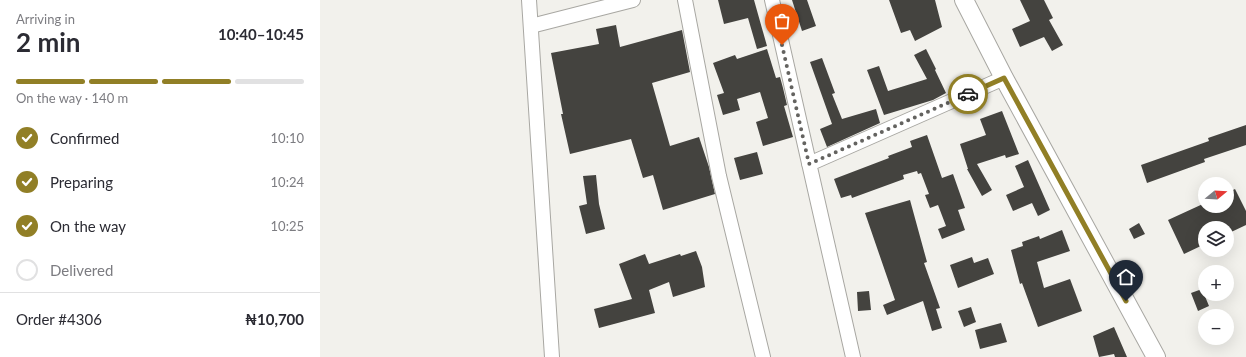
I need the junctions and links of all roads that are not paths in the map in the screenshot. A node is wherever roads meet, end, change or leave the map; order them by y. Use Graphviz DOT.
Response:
graph roads {
  1 [pos="529,0"];
  2 [pos="633,0"];
  3 [pos="685,0"];
  4 [pos="772,0"];
  5 [pos="964,0"];
  6 [pos="531,26"];
  7 [pos="1004,78"];
  8 [pos="809,164"];
  9 [pos="552,357"];
  10 [pos="763,357"];
  11 [pos="853,357"];
  12 [pos="1156,357"];
  1 -- 6 [label="street"];
  2 -- 6 [label="street"];
  3 -- 10 [label="street"];
  4 -- 8 [label="street"];
  5 -- 7 [label="main road"];
  6 -- 9 [label="street"];
  7 -- 8 [label="street"];
  7 -- 12 [label="main road"];
  8 -- 11 [label="street"];
}
